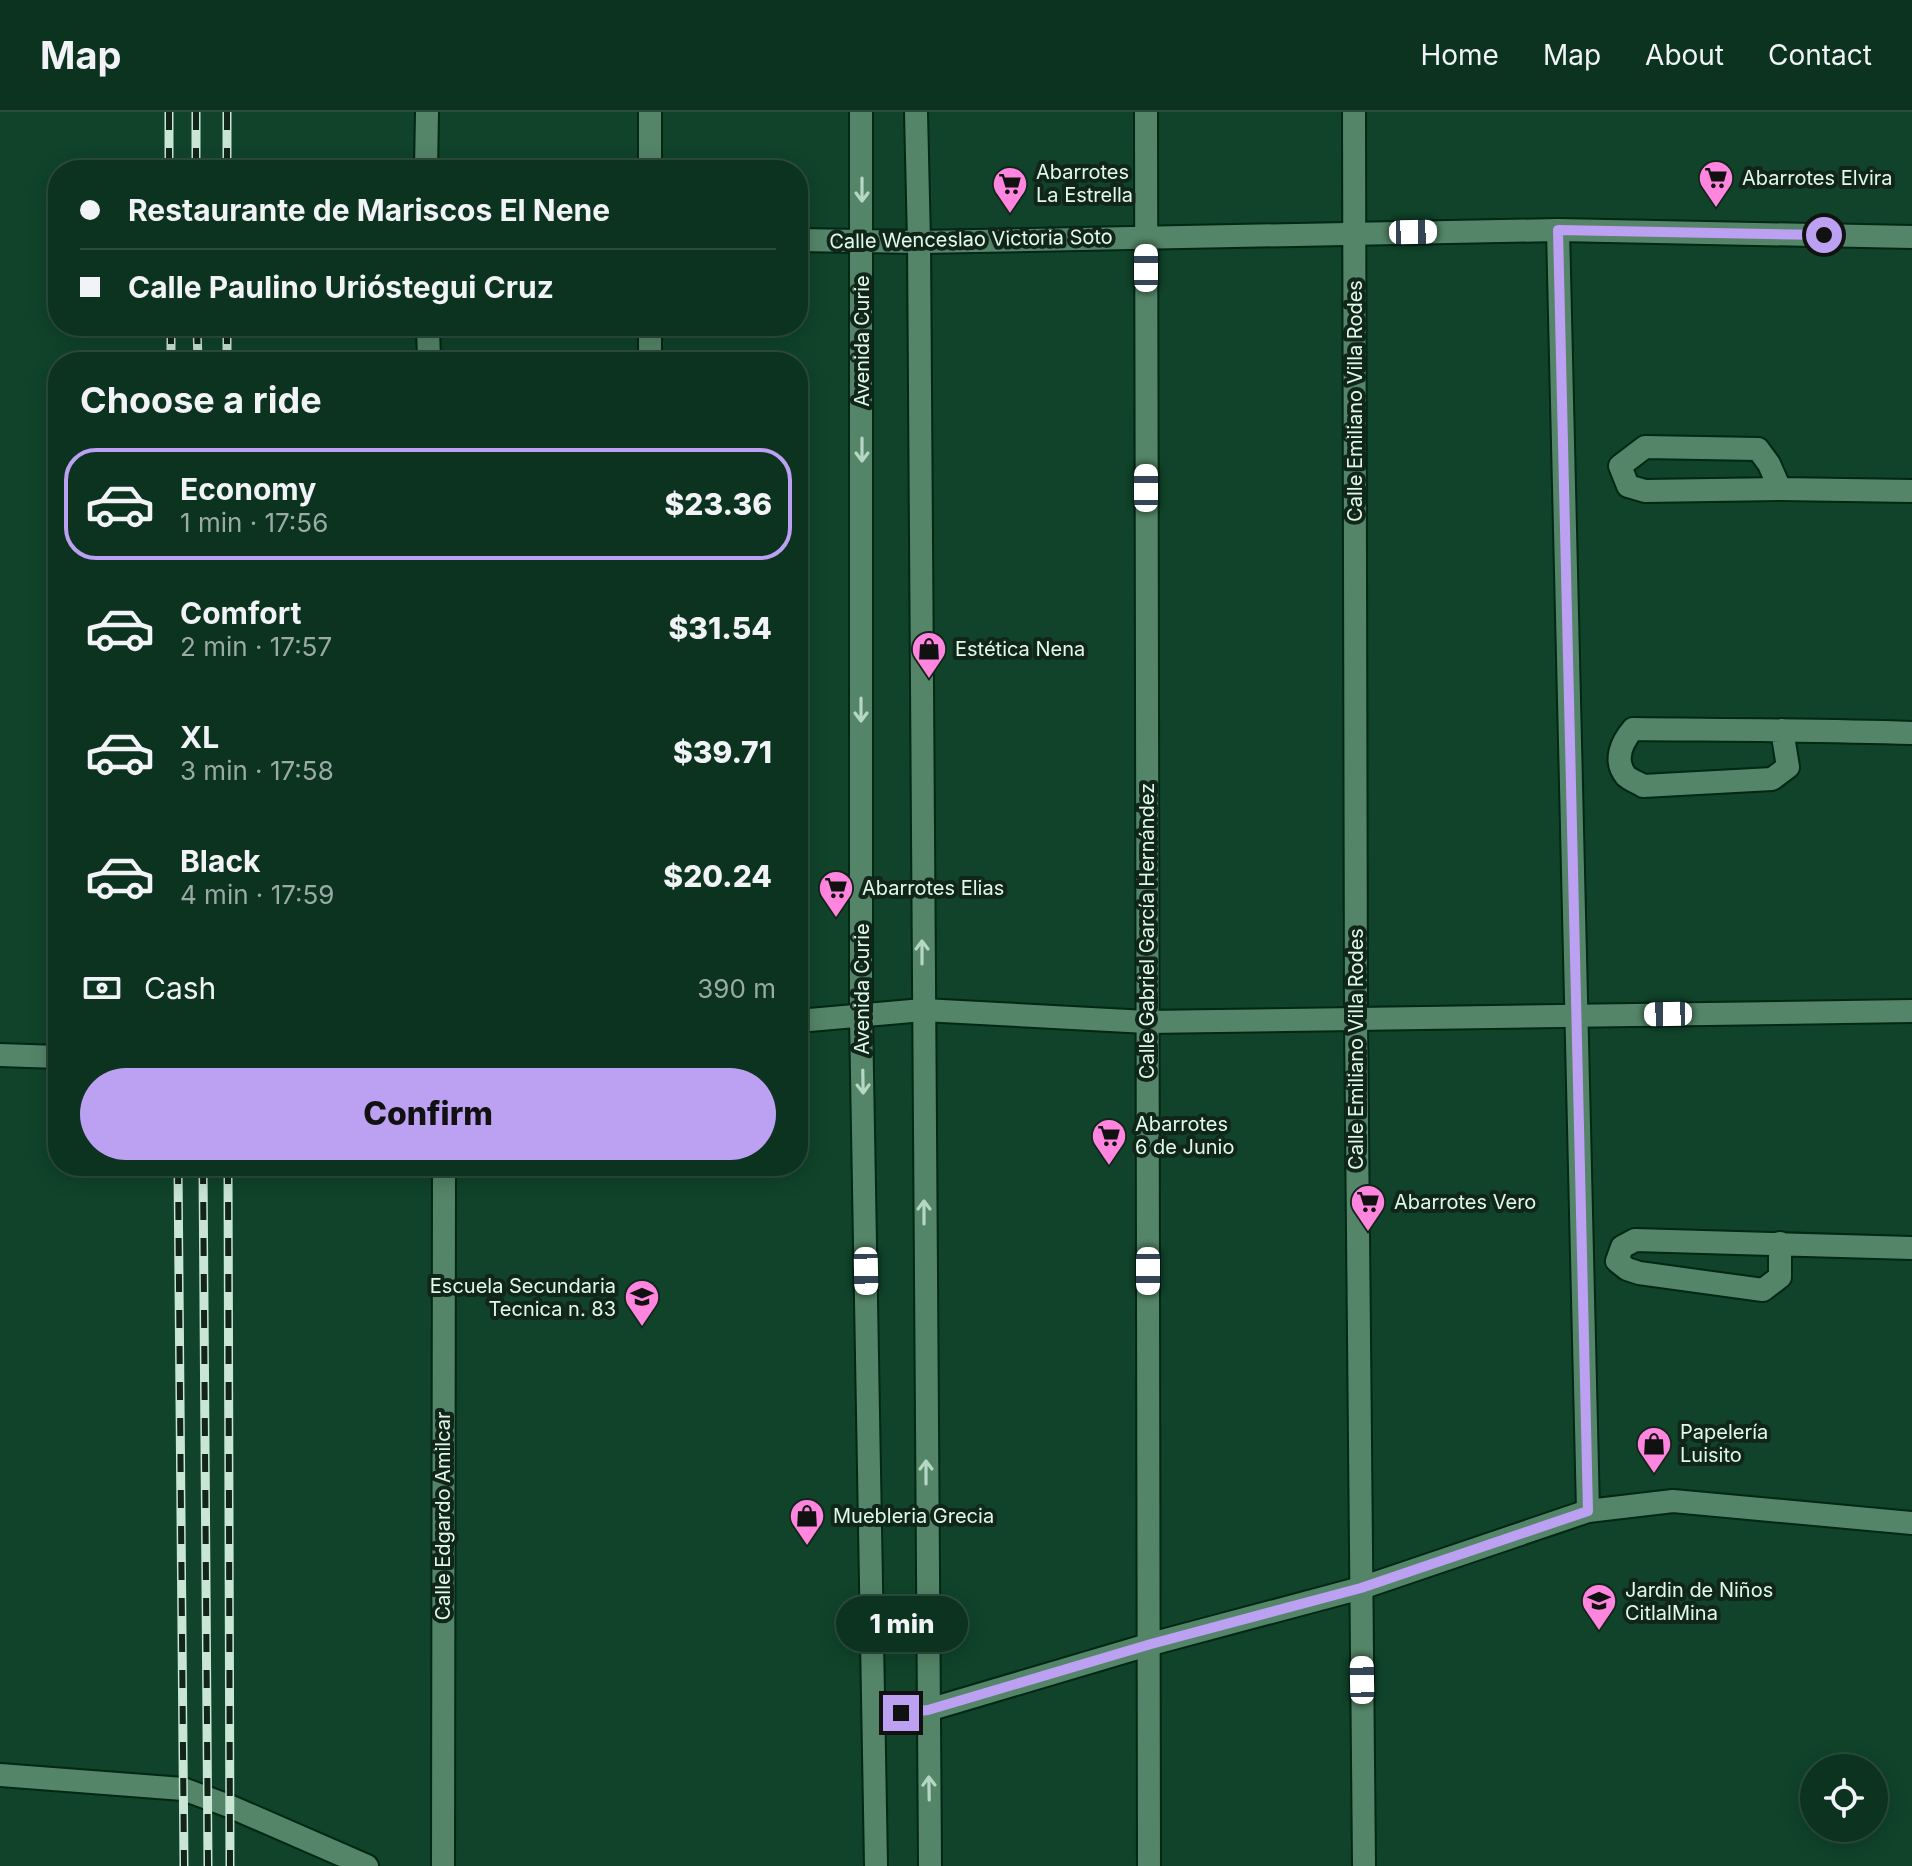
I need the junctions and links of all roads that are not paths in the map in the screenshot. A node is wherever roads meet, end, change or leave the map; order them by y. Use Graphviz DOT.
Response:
graph roads {
  1 [pos="427,112"];
  2 [pos="650,112"];
  3 [pos="861,112"];
  4 [pos="916,112"];
  5 [pos="1146,112"];
  6 [pos="1354,112"];
  7 [pos="426,160"];
  8 [pos="650,160"];
  9 [pos="1558,230"];
  10 [pos="1354,233"];
  11 [pos="1146,236"];
  12 [pos="1912,237"];
  13 [pos="808,240"];
  14 [pos="862,240"];
  15 [pos="919,242"];
  16 [pos="1780,489"];
  17 [pos="1912,491"];
  18 [pos="1782,730"];
  19 [pos="1912,733"];
  20 [pos="923,1010"];
  21 [pos="1912,1011"];
  22 [pos="1577,1016"];
  23 [pos="861,1017"];
  24 [pos="1356,1019"];
  25 [pos="808,1020"];
  26 [pos="1147,1022"];
  27 [pos="0,1055"];
  28 [pos="48,1057"];
  29 [pos="444,1176"];
  30 [pos="1780,1243"];
  31 [pos="1912,1248"];
  32 [pos="1588,1511"];
  33 [pos="1912,1523"];
  34 [pos="1361,1588"];
  35 [pos="1151,1644"];
  36 [pos="928,1710"];
  37 [pos="874,1716"];
  38 [pos="0,1775"];
  39 [pos="367,1866"];
  40 [pos="443,1866"];
  41 [pos="876,1866"];
  42 [pos="930,1866"];
  43 [pos="1149,1866"];
  44 [pos="1364,1866"];
  1 -- 7 [label="street"];
  2 -- 8 [label="street"];
  3 -- 14 [label="street, Avenida Curie, one-way"];
  4 -- 15 [label="street"];
  5 -- 11 [label="street, Calle Gabriel García Hernández"];
  6 -- 10 [label="street, Calle Emiliano Villa Rodes"];
  9 -- 10 [label="street, Calle Wenceslao Victoria Soto"];
  9 -- 12 [label="street, Calle Wenceslao Victoria Soto"];
  9 -- 22 [label="street"];
  10 -- 11 [label="street, Calle Wenceslao Victoria Soto"];
  10 -- 24 [label="street, Calle Emiliano Villa Rodes"];
  11 -- 15 [label="street, Calle Wenceslao Victoria Soto"];
  11 -- 26 [label="street, Calle Gabriel García Hernández"];
  13 -- 14 [label="street, Calle Wenceslao Victoria Soto"];
  14 -- 15 [label="street, Calle Wenceslao Victoria Soto"];
  14 -- 23 [label="street, Avenida Curie, one-way"];
  20 -- 15 [label="street, one-way"];
  16 -- 16 [label="street"];
  16 -- 17 [label="street"];
  18 -- 18 [label="street"];
  18 -- 19 [label="street"];
  20 -- 23 [label="street"];
  20 -- 26 [label="street"];
  36 -- 20 [label="street, one-way"];
  21 -- 22 [label="street"];
  22 -- 24 [label="street"];
  22 -- 32 [label="street"];
  23 -- 25 [label="street"];
  23 -- 37 [label="street, Avenida Curie, one-way"];
  24 -- 26 [label="street"];
  24 -- 34 [label="street, Calle Emiliano Villa Rodes"];
  26 -- 35 [label="street, Calle Gabriel García Hernández"];
  27 -- 28 [label="street"];
  29 -- 40 [label="street, Calle Edgardo Amilcar"];
  30 -- 30 [label="street"];
  30 -- 31 [label="street"];
  32 -- 33 [label="street"];
  32 -- 34 [label="street"];
  34 -- 35 [label="street"];
  34 -- 44 [label="street, Calle Emiliano Villa Rodes"];
  35 -- 36 [label="street"];
  35 -- 43 [label="street, Calle Gabriel García Hernández"];
  36 -- 37 [label="street"];
  42 -- 36 [label="street, one-way"];
  37 -- 41 [label="street, Avenida Curie"];
  38 -- 39 [label="street"];
}
